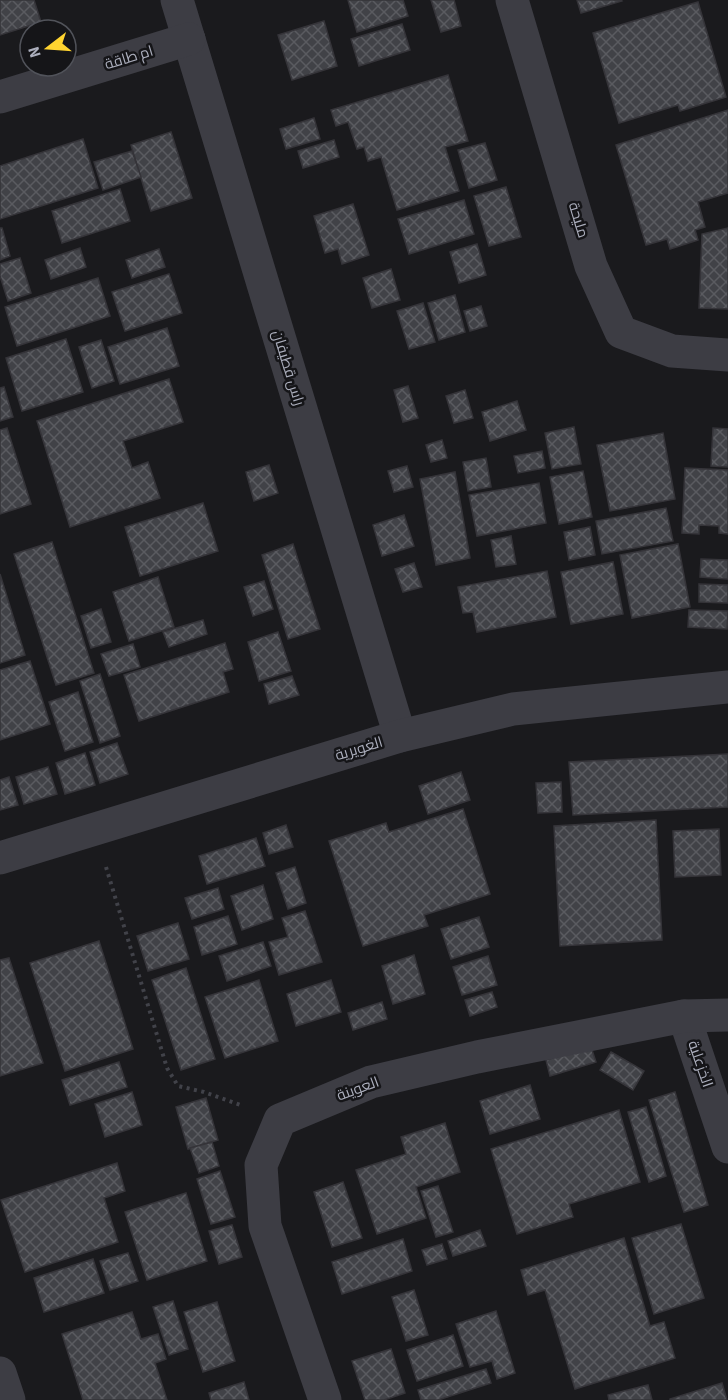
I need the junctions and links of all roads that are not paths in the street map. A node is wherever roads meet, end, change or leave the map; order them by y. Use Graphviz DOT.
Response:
graph roads {
  1 [pos="177,0"];
  2 [pos="512,0"];
  3 [pos="189,39"];
  4 [pos="0,97"];
  5 [pos="728,355"];
  6 [pos="728,687"];
  7 [pos="400,736"];
  8 [pos="0,858"];
  9 [pos="728,1015"];
  10 [pos="684,1016"];
  11 [pos="728,1147"];
  12 [pos="325,1400"];
  1 -- 3 [label="street, راس قطيفان"];
  2 -- 5 [label="street, مليحة"];
  3 -- 4 [label="street, ام طاقة"];
  3 -- 7 [label="street, راس قطيفان"];
  6 -- 7 [label="street, الغويرية"];
  7 -- 8 [label="street, الغويرية"];
  9 -- 10 [label="street, العوينة"];
  10 -- 11 [label="street, الخزعلية"];
  10 -- 12 [label="street, العوينة"];
}
